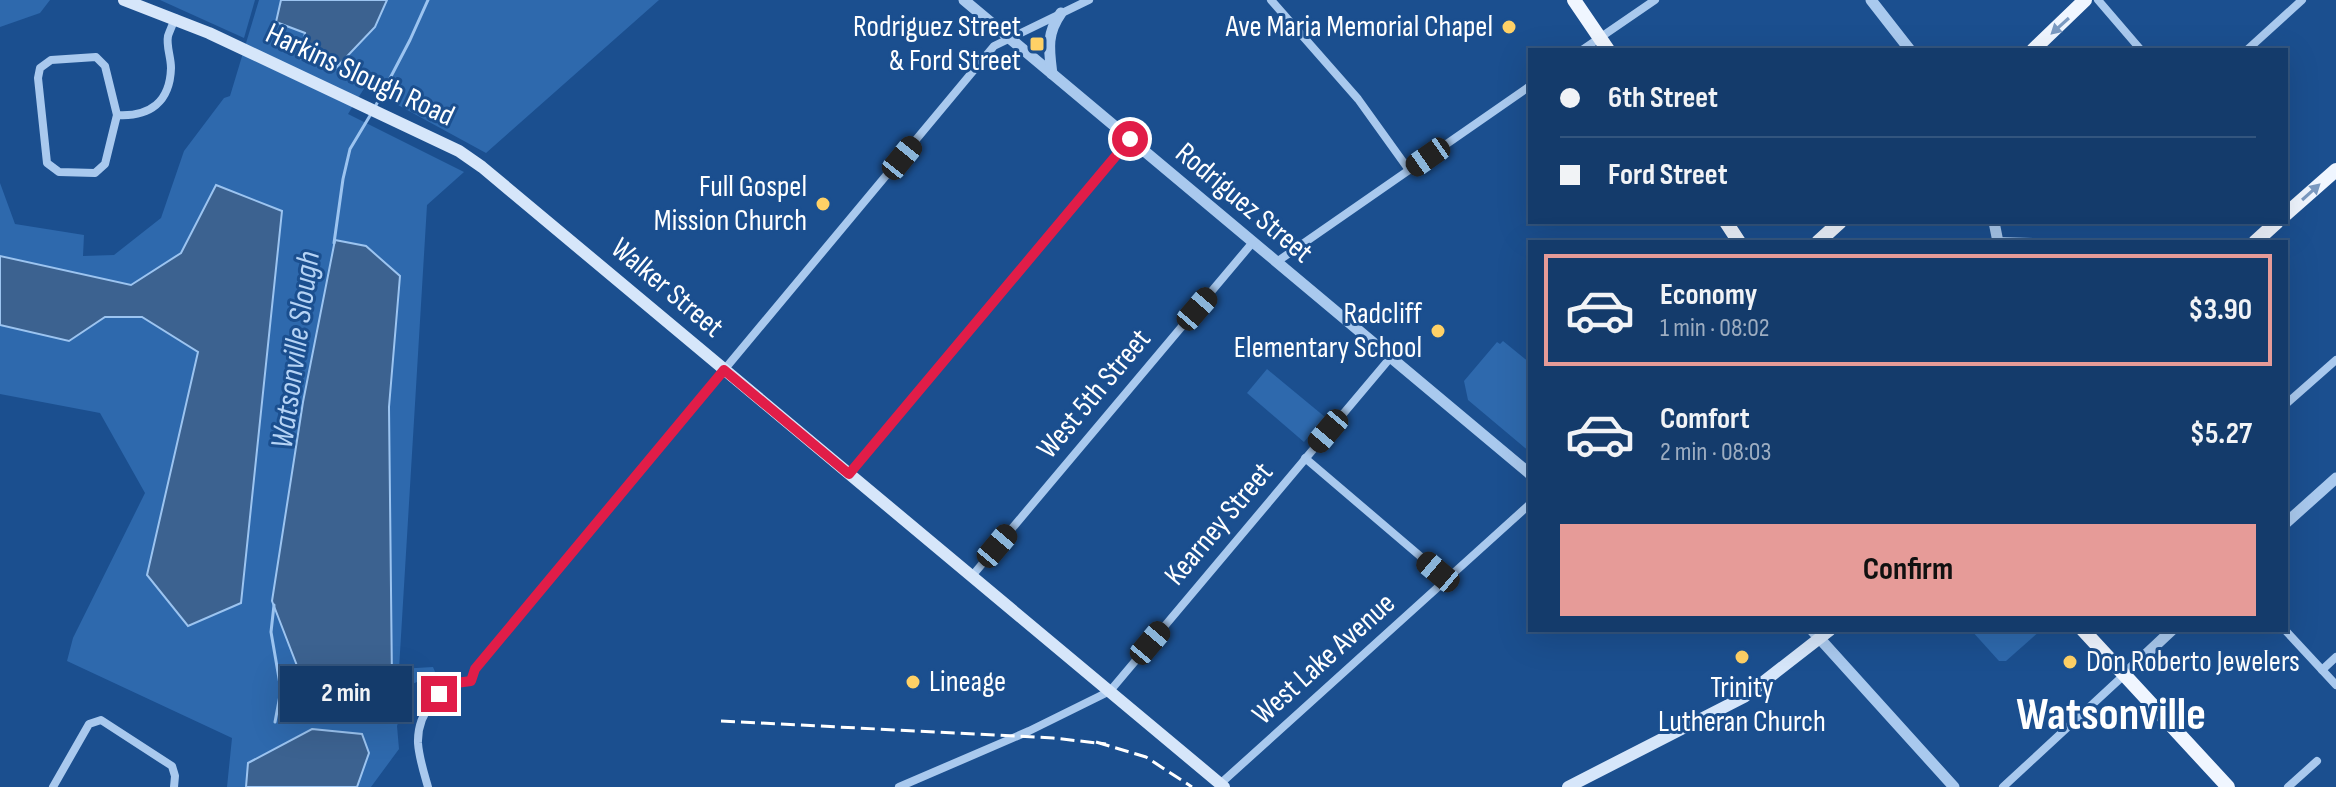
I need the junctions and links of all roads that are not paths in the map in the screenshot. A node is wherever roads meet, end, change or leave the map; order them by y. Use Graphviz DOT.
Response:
graph roads {
  1 [pos="124,0"];
  2 [pos="964,0"];
  3 [pos="1089,0"];
  4 [pos="1271,0"];
  5 [pos="1574,0"];
  6 [pos="1655,0"];
  7 [pos="1871,0"];
  8 [pos="2085,0"];
  9 [pos="2098,0"];
  10 [pos="2302,0"];
  11 [pos="1061,13"];
  12 [pos="175,18"];
  13 [pos="1009,38"];
  14 [pos="1604,44"];
  15 [pos="1908,48"];
  16 [pos="2035,48"];
  17 [pos="2139,48"];
  18 [pos="2249,48"];
  19 [pos="1052,74"];
  20 [pos="1528,87"];
  21 [pos="117,115"];
  22 [pos="1130,139"];
  23 [pos="482,167"];
  24 [pos="1409,170"];
  25 [pos="2336,170"];
  26 [pos="2288,211"];
  27 [pos="1838,224"];
  28 [pos="2274,224"];
  29 [pos="1820,240"];
  30 [pos="2257,240"];
  31 [pos="1253,242"];
  32 [pos="1278,261"];
  33 [pos="1391,357"];
  34 [pos="2336,360"];
  35 [pos="724,370"];
  36 [pos="2288,402"];
  37 [pos="1305,458"];
  38 [pos="1528,472"];
  39 [pos="849,474"];
  40 [pos="2336,478"];
  41 [pos="1528,506"];
  42 [pos="2288,521"];
  43 [pos="972,576"];
  44 [pos="1447,579"];
  45 [pos="2085,632"];
  46 [pos="2170,632"];
  47 [pos="2287,632"];
  48 [pos="1821,633"];
  49 [pos="2336,657"];
  50 [pos="2322,670"];
  51 [pos="2123,676"];
  52 [pos="2336,685"];
  53 [pos="1110,691"];
  54 [pos="2317,761"];
  55 [pos="56,786"];
  56 [pos="1222,786"];
  57 [pos="174,787"];
  58 [pos="428,787"];
  59 [pos="899,787"];
  60 [pos="1568,787"];
  61 [pos="1954,787"];
  62 [pos="2003,787"];
  63 [pos="2228,787"];
  64 [pos="2288,787"];
  1 -- 12 [label="main road, Harkins Slough Road"];
  2 -- 13 [label="street, Rodriguez Street"];
  3 -- 11 [label="street"];
  4 -- 24 [label="street"];
  5 -- 14 [label="main road"];
  6 -- 14 [label="street"];
  7 -- 15 [label="street"];
  8 -- 16 [label="main road, one-way"];
  9 -- 17 [label="street"];
  10 -- 18 [label="street"];
  11 -- 13 [label="street"];
  11 -- 19 [label="street"];
  12 -- 21 [label="street"];
  12 -- 23 [label="main road, Harkins Slough Road"];
  13 -- 19 [label="street, Rodriguez Street"];
  13 -- 35 [label="street"];
  19 -- 22 [label="street, Rodriguez Street"];
  20 -- 24 [label="street"];
  21 -- 21 [label="street"];
  22 -- 31 [label="street, Rodriguez Street"];
  22 -- 39 [label="street"];
  23 -- 35 [label="main road, Walker Street"];
  24 -- 32 [label="street"];
  26 -- 25 [label="main road, one-way"];
  27 -- 29 [label="main road"];
  28 -- 30 [label="main road"];
  31 -- 32 [label="street, Rodriguez Street"];
  31 -- 43 [label="street, West 5th Street"];
  32 -- 33 [label="street, Rodriguez Street"];
  33 -- 37 [label="street, Kearney Street"];
  33 -- 38 [label="street, Rodriguez Street"];
  34 -- 36 [label="street"];
  35 -- 39 [label="main road, Walker Street"];
  35 -- 58 [label="street"];
  37 -- 44 [label="street"];
  37 -- 53 [label="street, Kearney Street"];
  39 -- 43 [label="main road, Walker Street"];
  40 -- 42 [label="street"];
  41 -- 44 [label="street, West Lake Avenue"];
  43 -- 53 [label="main road, Walker Street"];
  44 -- 56 [label="street, West Lake Avenue"];
  45 -- 51 [label="main road"];
  46 -- 51 [label="street"];
  47 -- 50 [label="street"];
  48 -- 60 [label="main road"];
  48 -- 61 [label="street"];
  49 -- 50 [label="street"];
  50 -- 52 [label="street"];
  51 -- 62 [label="street"];
  51 -- 63 [label="main road"];
  53 -- 56 [label="main road, Walker Street"];
  53 -- 59 [label="street, Kearney Street"];
  54 -- 64 [label="street"];
  55 -- 57 [label="street"];
}
